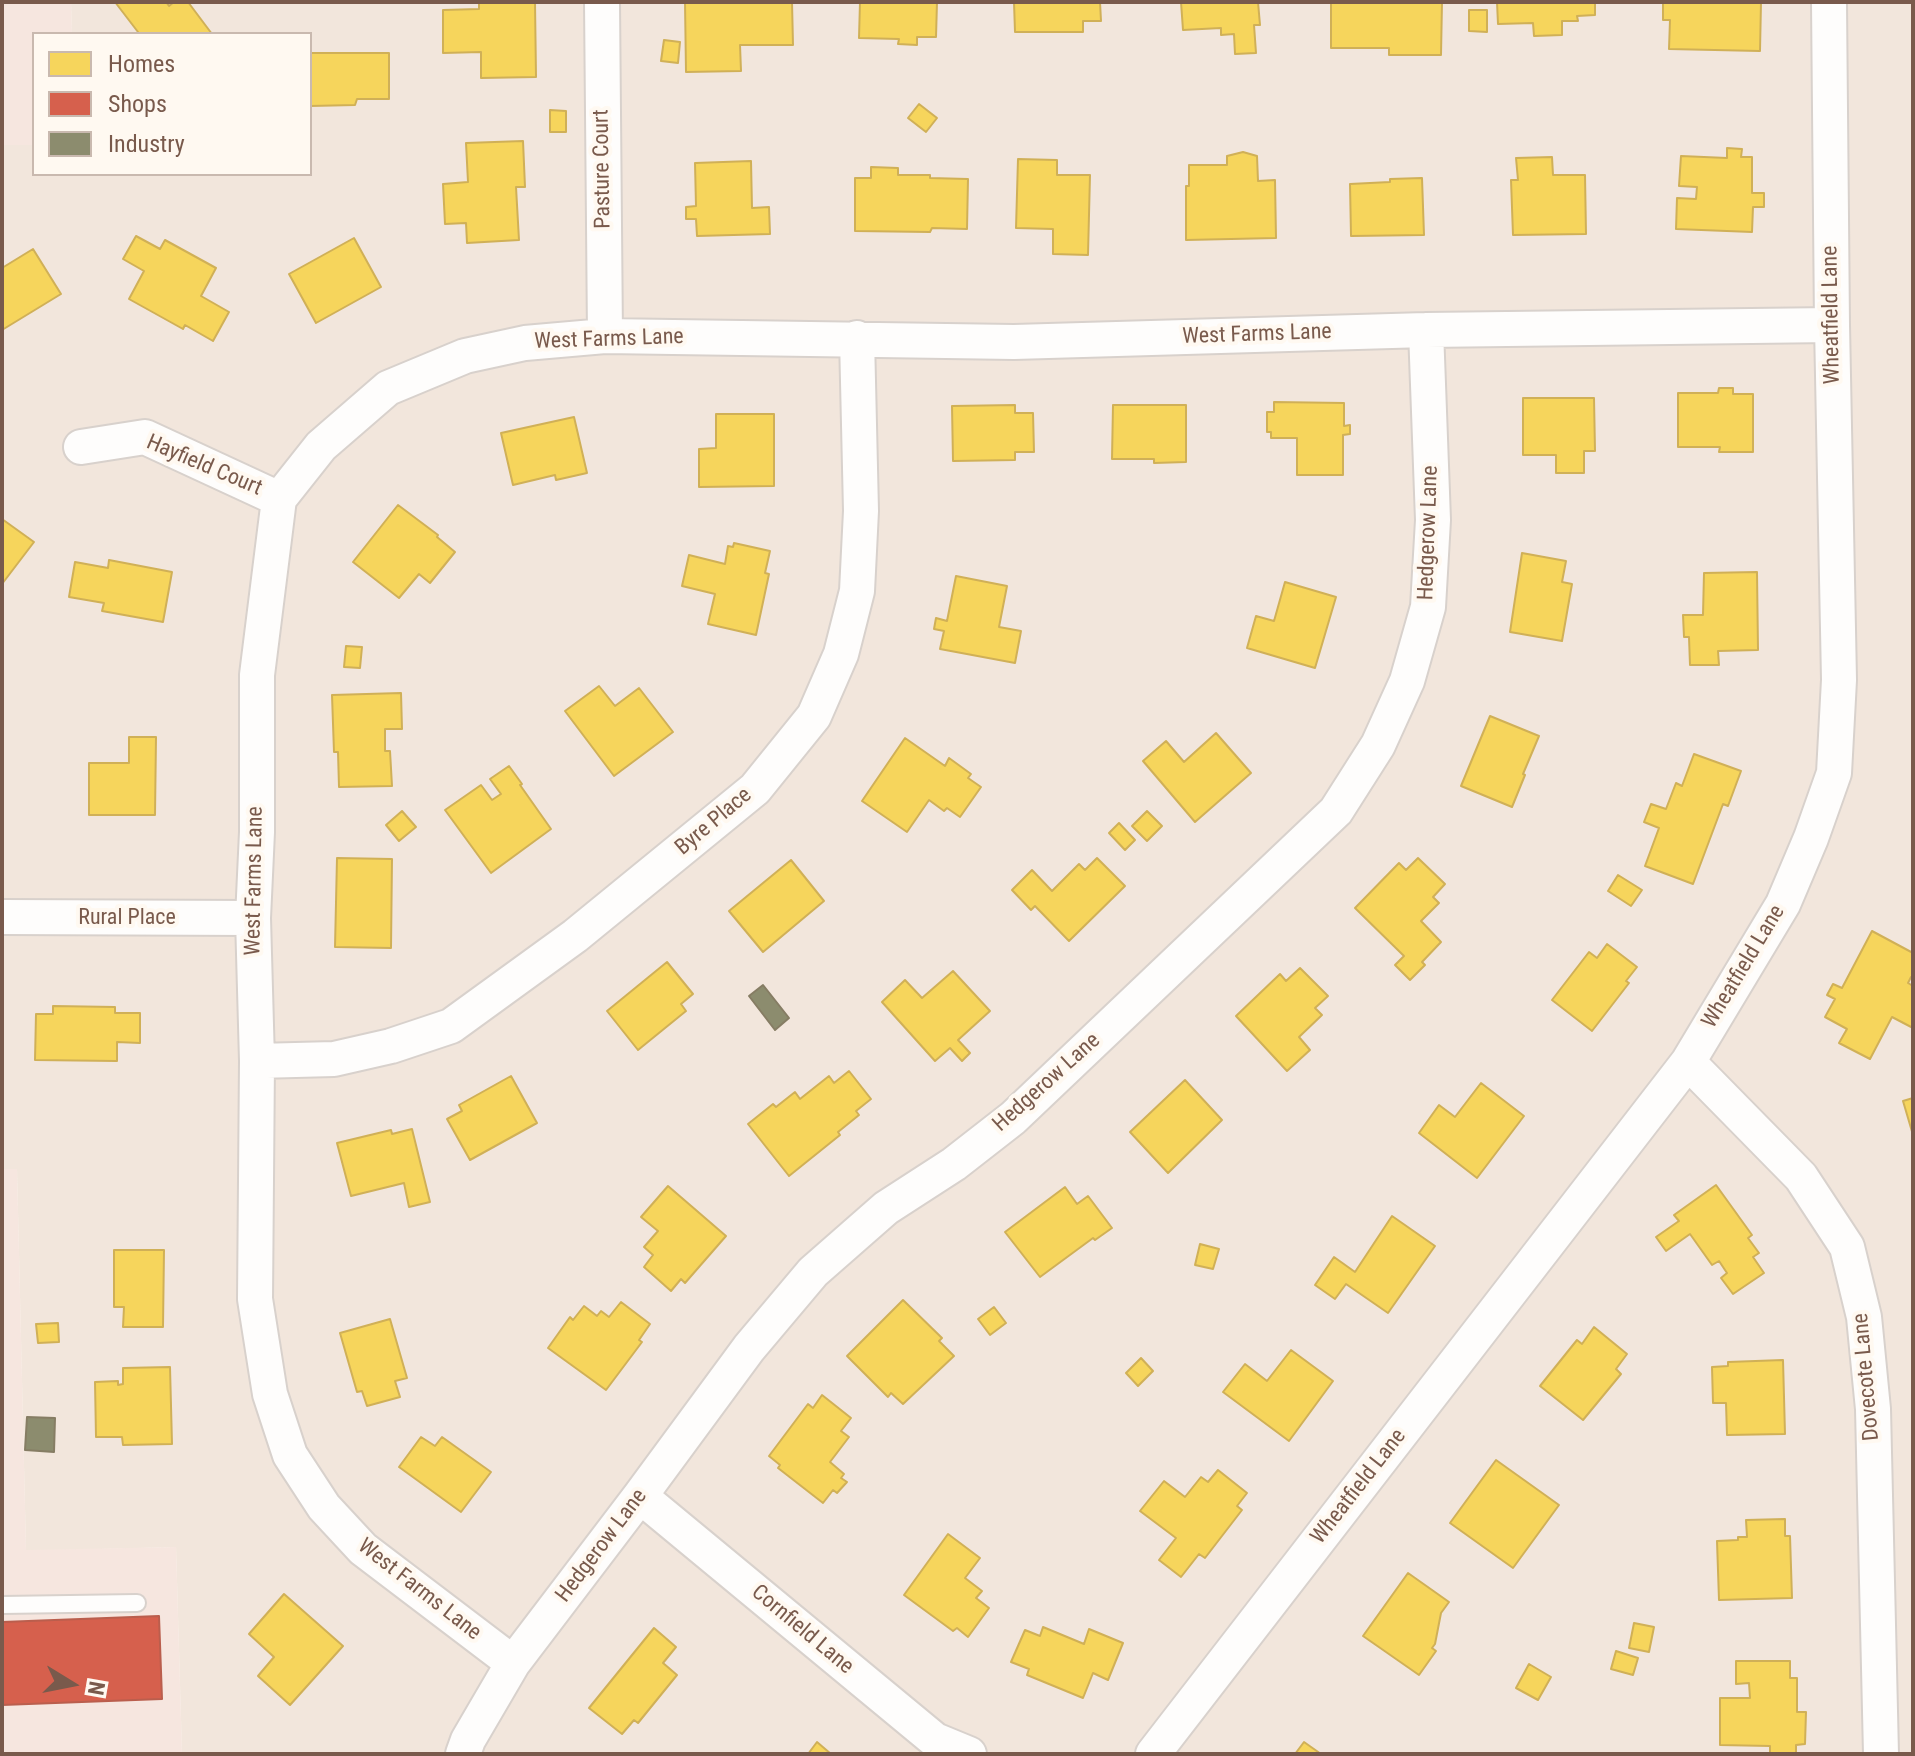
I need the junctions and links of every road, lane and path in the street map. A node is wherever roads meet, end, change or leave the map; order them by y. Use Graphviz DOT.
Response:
graph roads {
  1 [pos="602,2"];
  2 [pos="1829,2"];
  3 [pos="1832,325"];
  4 [pos="1426,330"];
  5 [pos="605,336"];
  6 [pos="857,338"];
  7 [pos="81,447"];
  8 [pos="279,499"];
  9 [pos="2,917"];
  10 [pos="253,918"];
  11 [pos="257,1061"];
  12 [pos="1688,1062"];
  13 [pos="640,1496"];
  14 [pos="137,1603"];
  15 [pos="2,1605"];
  16 [pos="513,1663"];
  17 [pos="463,1754"];
  18 [pos="969,1754"];
  19 [pos="1153,1754"];
  20 [pos="1881,1754"];
  1 -- 5 [label="street, Pasture Court"];
  2 -- 3 [label="street, Wheatfield Lane"];
  3 -- 4 [label="street, West Farms Lane"];
  3 -- 12 [label="street, Wheatfield Lane"];
  4 -- 6 [label="street, West Farms Lane"];
  4 -- 13 [label="street, Hedgerow Lane"];
  5 -- 6 [label="street, West Farms Lane"];
  5 -- 8 [label="street, West Farms Lane"];
  6 -- 11 [label="street, Byre Place"];
  7 -- 8 [label="street, Hayfield Court"];
  8 -- 10 [label="street, West Farms Lane"];
  9 -- 10 [label="street, Rural Place"];
  10 -- 11 [label="street, West Farms Lane"];
  11 -- 16 [label="street, West Farms Lane"];
  12 -- 19 [label="street, Wheatfield Lane"];
  12 -- 20 [label="street, Dovecote Lane"];
  13 -- 16 [label="street, Hedgerow Lane"];
  13 -- 18 [label="street, Cornfield Lane"];
  14 -- 15 [label="lane"];
  16 -- 17 [label="street, Hedgerow Lane"];
}
